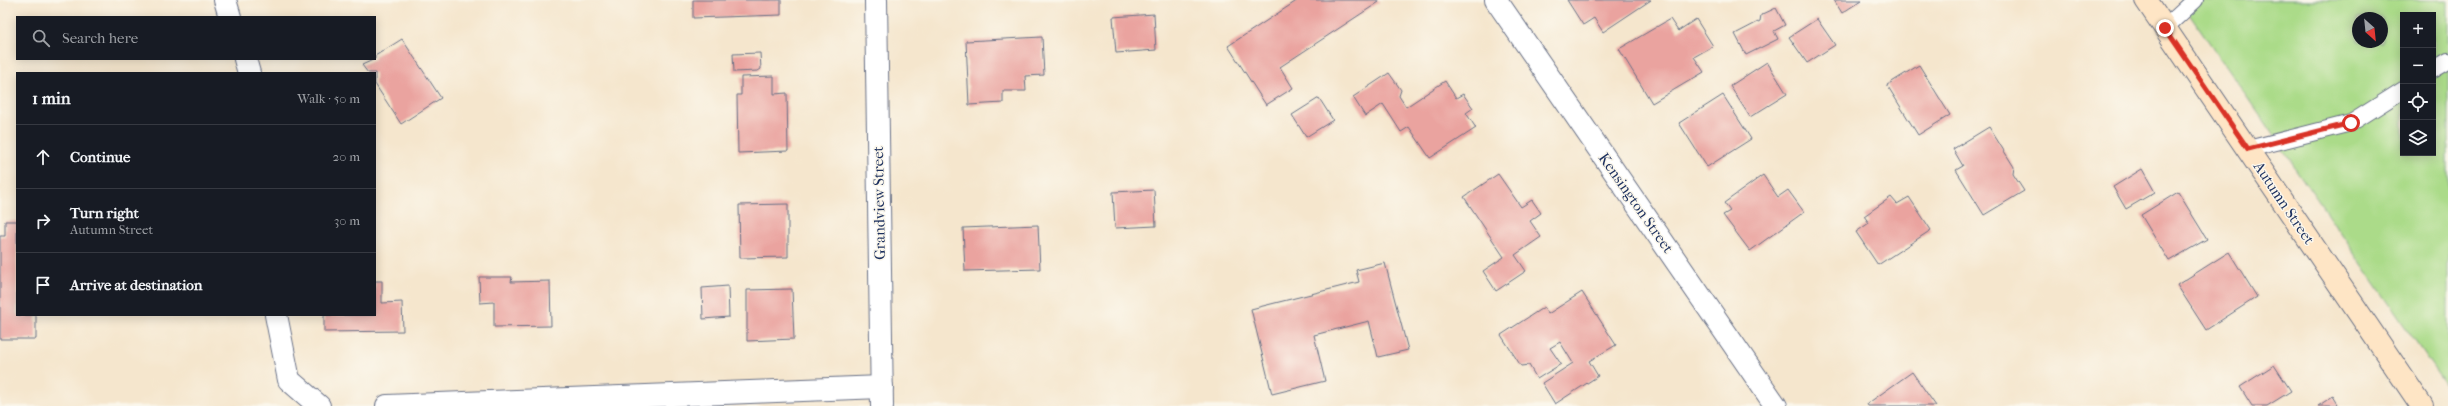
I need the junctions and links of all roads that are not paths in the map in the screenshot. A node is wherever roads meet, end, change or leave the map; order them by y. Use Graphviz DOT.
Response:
graph roads {
  1 [pos="225,0"];
  2 [pos="876,0"];
  3 [pos="1496,0"];
  4 [pos="2146,0"];
  5 [pos="2196,0"];
  6 [pos="230,16"];
  7 [pos="2165,28"];
  8 [pos="245,60"];
  9 [pos="2448,61"];
  10 [pos="2436,68"];
  11 [pos="249,72"];
  12 [pos="2400,92"];
  13 [pos="2248,149"];
  14 [pos="276,316"];
  15 [pos="882,397"];
  16 [pos="319,406"];
  17 [pos="387,406"];
  18 [pos="1776,406"];
  19 [pos="2422,406"];
  1 -- 6 [label="street"];
  2 -- 15 [label="street, Grandview Street"];
  3 -- 18 [label="street, Kensington Street"];
  4 -- 7 [label="street, Autumn Street"];
  5 -- 7 [label="lane"];
  7 -- 13 [label="street, Autumn Street"];
  8 -- 11 [label="street"];
  9 -- 10 [label="lane"];
  12 -- 13 [label="lane"];
  13 -- 19 [label="street, Autumn Street"];
  14 -- 16 [label="street"];
  15 -- 17 [label="street"];
}
